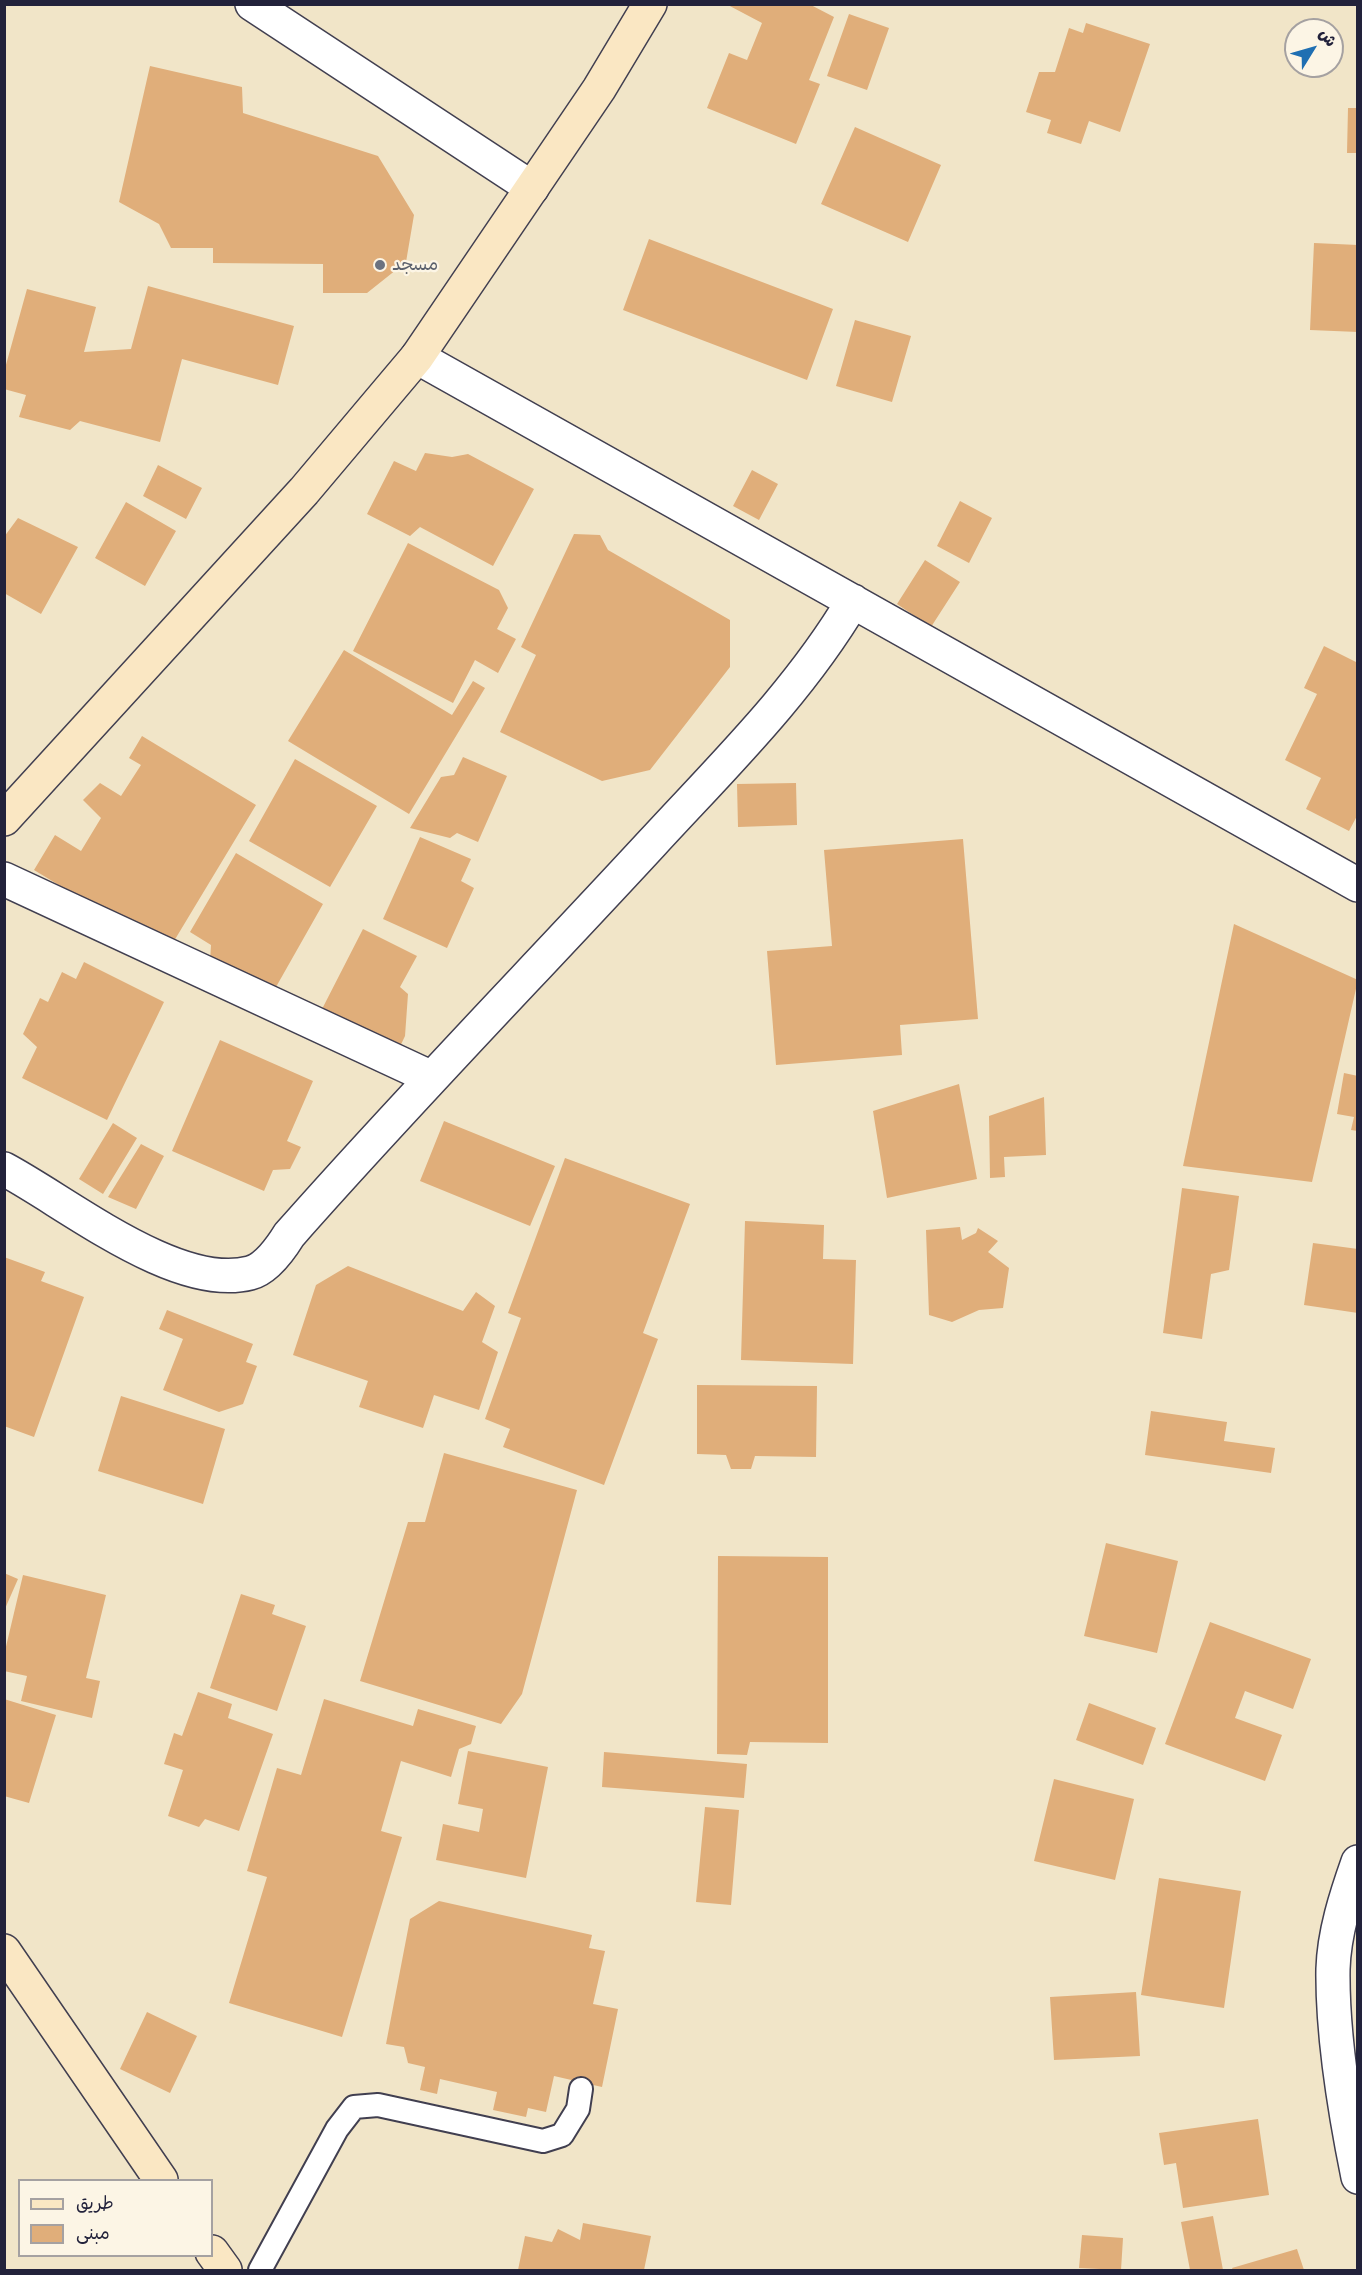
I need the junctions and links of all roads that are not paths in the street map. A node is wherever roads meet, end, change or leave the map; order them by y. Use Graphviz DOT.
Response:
graph roads {
  1 [pos="252,4"];
  2 [pos="650,4"];
  3 [pos="532,188"];
  4 [pos="417,357"];
  5 [pos="853,601"];
  6 [pos="4,819"];
  7 [pos="4,879"];
  8 [pos="1358,885"];
  9 [pos="432,1078"];
  10 [pos="4,1169"];
  11 [pos="1358,1862"];
  12 [pos="4,1951"];
  13 [pos="580,2089"];
  14 [pos="1358,2177"];
  15 [pos="160,2179"];
  16 [pos="213,2253"];
  17 [pos="225,2271"];
  18 [pos="260,2271"];
  1 -- 3 [label="street"];
  2 -- 3 [label="street"];
  3 -- 4 [label="street"];
  4 -- 5 [label="street"];
  4 -- 6 [label="street"];
  5 -- 8 [label="street"];
  5 -- 9 [label="street"];
  7 -- 9 [label="street"];
  9 -- 10 [label="street"];
  11 -- 14 [label="street"];
  12 -- 15 [label="street"];
  13 -- 18 [label="lane"];
  16 -- 17 [label="street"];
}
